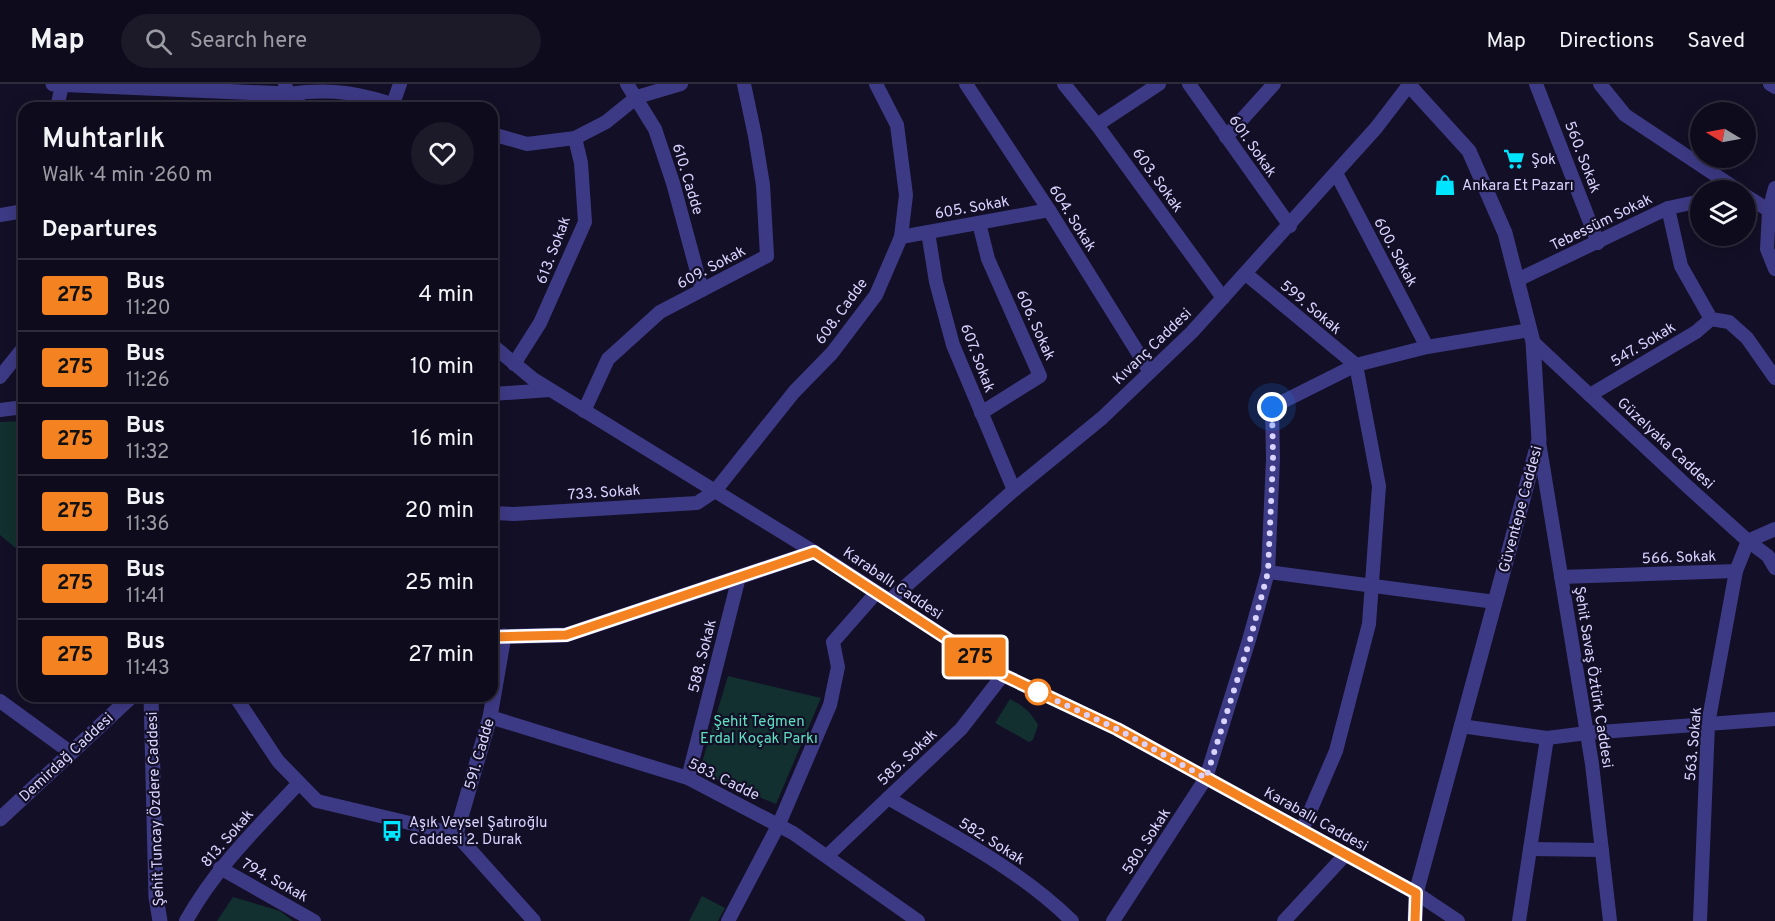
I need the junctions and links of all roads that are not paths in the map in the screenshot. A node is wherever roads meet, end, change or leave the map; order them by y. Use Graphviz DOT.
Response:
graph roads {
  1 [pos="53,84"];
  2 [pos="400,84"];
  3 [pos="627,84"];
  4 [pos="681,84"];
  5 [pos="744,84"];
  6 [pos="876,84"];
  7 [pos="966,84"];
  8 [pos="1064,84"];
  9 [pos="1159,84"];
  10 [pos="1189,84"];
  11 [pos="1274,84"];
  12 [pos="1536,84"];
  13 [pos="1600,84"];
  14 [pos="1770,84"];
  15 [pos="62,85"];
  16 [pos="1408,85"];
  17 [pos="154,86"];
  18 [pos="1775,87"];
  19 [pos="286,89"];
  20 [pos="637,98"];
  21 [pos="58,102"];
  22 [pos="298,102"];
  23 [pos="386,102"];
  24 [pos="398,102"];
  25 [pos="1097,125"];
  26 [pos="498,136"];
  27 [pos="1226,137"];
  28 [pos="575,138"];
  29 [pos="1336,174"];
  30 [pos="1723,180"];
  31 [pos="1775,188"];
  32 [pos="1756,202"];
  33 [pos="1690,203"];
  34 [pos="1668,208"];
  35 [pos="1049,210"];
  36 [pos="18,212"];
  37 [pos="1772,212"];
  38 [pos="0,215"];
  39 [pos="979,223"];
  40 [pos="1290,226"];
  41 [pos="928,232"];
  42 [pos="902,237"];
  43 [pos="1599,243"];
  44 [pos="1775,269"];
  45 [pos="1246,274"];
  46 [pos="1517,280"];
  47 [pos="702,290"];
  48 [pos="1223,298"];
  49 [pos="1711,319"];
  50 [pos="1531,336"];
  51 [pos="1427,346"];
  52 [pos="498,350"];
  53 [pos="18,354"];
  54 [pos="514,364"];
  55 [pos="1356,365"];
  56 [pos="1773,370"];
  57 [pos="1150,372"];
  58 [pos="0,377"];
  59 [pos="550,390"];
  60 [pos="498,394"];
  61 [pos="1590,395"];
  62 [pos="18,408"];
  63 [pos="0,410"];
  64 [pos="584,411"];
  65 [pos="981,413"];
  66 [pos="1539,440"];
  67 [pos="1014,490"];
  68 [pos="716,491"];
  69 [pos="498,513"];
  70 [pos="1775,529"];
  71 [pos="1748,541"];
  72 [pos="814,552"];
  73 [pos="1775,568"];
  74 [pos="1736,571"];
  75 [pos="1268,572"];
  76 [pos="739,577"];
  77 [pos="1561,577"];
  78 [pos="1372,585"];
  79 [pos="876,593"];
  80 [pos="889,601"];
  81 [pos="1495,602"];
  82 [pos="498,637"];
  83 [pos="1003,675"];
  84 [pos="0,701"];
  85 [pos="125,702"];
  86 [pos="151,702"];
  87 [pos="240,702"];
  88 [pos="492,702"];
  89 [pos="490,717"];
  90 [pos="1775,719"];
  91 [pos="1708,724"];
  92 [pos="1461,726"];
  93 [pos="1587,733"];
  94 [pos="1548,738"];
  95 [pos="70,752"];
  96 [pos="688,778"];
  97 [pos="1206,778"];
  98 [pos="299,783"];
  99 [pos="888,798"];
  100 [pos="0,819"];
  101 [pos="779,824"];
  102 [pos="1302,830"];
  103 [pos="456,834"];
  104 [pos="1530,849"];
  105 [pos="1602,850"];
  106 [pos="1346,854"];
  107 [pos="827,856"];
  108 [pos="220,868"];
  109 [pos="1416,893"];
  110 [pos="1413,918"];
  111 [pos="160,921"];
  112 [pos="186,921"];
  113 [pos="314,921"];
  114 [pos="534,921"];
  115 [pos="728,921"];
  116 [pos="918,921"];
  117 [pos="1072,921"];
  118 [pos="1113,921"];
  119 [pos="1284,921"];
  120 [pos="1458,921"];
  121 [pos="1519,921"];
  122 [pos="1610,921"];
  123 [pos="1700,921"];
  1 -- 15 [label="street"];
  2 -- 24 [label="street"];
  3 -- 20 [label="street, 610. Cadde"];
  4 -- 20 [label="street"];
  5 -- 47 [label="street, 609. Sokak"];
  6 -- 42 [label="street, 608. Cadde"];
  7 -- 35 [label="street, 604. Sokak"];
  8 -- 25 [label="street, 603. Sokak"];
  9 -- 25 [label="street"];
  10 -- 27 [label="street, 601. Sokak"];
  11 -- 27 [label="street"];
  12 -- 43 [label="street, 560. Sokak"];
  13 -- 30 [label="street"];
  14 -- 18 [label="street"];
  15 -- 17 [label="street"];
  15 -- 21 [label="street"];
  16 -- 29 [label="street, Kıvanç Caddesi"];
  16 -- 46 [label="street, Güventepe Caddesi"];
  17 -- 19 [label="street"];
  19 -- 22 [label="street"];
  19 -- 23 [label="street"];
  20 -- 28 [label="street"];
  20 -- 47 [label="street, 610. Cadde"];
  25 -- 48 [label="street, 603. Sokak"];
  26 -- 28 [label="street"];
  27 -- 40 [label="street, 601. Sokak"];
  28 -- 54 [label="street, 613. Sokak"];
  29 -- 40 [label="street, Kıvanç Caddesi"];
  29 -- 51 [label="street, 600. Sokak"];
  31 -- 37 [label="street"];
  32 -- 37 [label="street"];
  33 -- 34 [label="street, Tebessüm Sokak"];
  34 -- 43 [label="street, Tebessüm Sokak"];
  34 -- 49 [label="street"];
  35 -- 39 [label="street, 605. Sokak"];
  35 -- 57 [label="street, 604. Sokak"];
  36 -- 38 [label="street"];
  37 -- 44 [label="street"];
  39 -- 41 [label="street, 605. Sokak"];
  39 -- 65 [label="street, 606. Sokak"];
  40 -- 45 [label="street, Kıvanç Caddesi"];
  41 -- 42 [label="street, 605. Sokak"];
  41 -- 65 [label="street, 607. Sokak"];
  42 -- 68 [label="street, 608. Cadde"];
  43 -- 46 [label="street, Tebessüm Sokak"];
  45 -- 48 [label="street, Kıvanç Caddesi"];
  45 -- 55 [label="street, 599. Sokak"];
  46 -- 50 [label="street, Güventepe Caddesi"];
  47 -- 64 [label="street, 609. Sokak"];
  48 -- 57 [label="street, Kıvanç Caddesi"];
  49 -- 56 [label="street"];
  49 -- 61 [label="street, 547. Sokak"];
  50 -- 51 [label="street"];
  50 -- 61 [label="street, Güzelyaka Caddesi"];
  50 -- 66 [label="street, Güventepe Caddesi"];
  51 -- 55 [label="street"];
  52 -- 54 [label="street, Karaballı Caddesi"];
  53 -- 58 [label="street"];
  54 -- 59 [label="street, Karaballı Caddesi"];
  55 -- 75 [label="street, 580. Sokak"];
  55 -- 78 [label="street"];
  57 -- 67 [label="street, Kıvanç Caddesi"];
  59 -- 60 [label="street"];
  59 -- 64 [label="street, Karaballı Caddesi"];
  61 -- 71 [label="street, Güzelyaka Caddesi"];
  62 -- 63 [label="street"];
  64 -- 68 [label="street, Karaballı Caddesi"];
  65 -- 67 [label="street, 607. Sokak"];
  66 -- 77 [label="street, Şehit Savaş Öztürk Caddesi"];
  66 -- 81 [label="street, Güventepe Caddesi"];
  67 -- 80 [label="street, Kıvanç Caddesi"];
  68 -- 69 [label="street, 733. Sokak"];
  68 -- 72 [label="street, Karaballı Caddesi"];
  70 -- 71 [label="street"];
  71 -- 73 [label="street, Güzelyaka Caddesi"];
  71 -- 74 [label="street, 566. Sokak"];
  72 -- 76 [label="street"];
  72 -- 79 [label="street, Karaballı Caddesi"];
  74 -- 77 [label="street, 566. Sokak"];
  74 -- 91 [label="street, 563. Sokak"];
  75 -- 78 [label="street"];
  75 -- 97 [label="street, 580. Sokak"];
  76 -- 82 [label="street"];
  76 -- 96 [label="street, 588. Sokak"];
  77 -- 93 [label="street, Şehit Savaş Öztürk Caddesi"];
  78 -- 81 [label="street"];
  78 -- 102 [label="street"];
  79 -- 80 [label="street, Karaballı Caddesi"];
  79 -- 101 [label="street"];
  80 -- 83 [label="street, Karaballı Caddesi"];
  81 -- 92 [label="street, Güventepe Caddesi"];
  83 -- 97 [label="street, Karaballı Caddesi"];
  83 -- 99 [label="street, 585. Sokak"];
  84 -- 95 [label="street"];
  85 -- 95 [label="street, Demirdağ Caddesi"];
  86 -- 111 [label="street, Şehit Tuncay Özdere Caddesi"];
  87 -- 98 [label="street"];
  88 -- 89 [label="street, 591. Cadde"];
  89 -- 96 [label="street, 583. Cadde"];
  89 -- 103 [label="street, 591. Cadde"];
  90 -- 91 [label="street"];
  91 -- 93 [label="street"];
  91 -- 123 [label="street, 563. Sokak"];
  92 -- 94 [label="street"];
  92 -- 109 [label="street, Güventepe Caddesi"];
  93 -- 94 [label="street"];
  93 -- 105 [label="street, Şehit Savaş Öztürk Caddesi"];
  94 -- 104 [label="street"];
  95 -- 100 [label="street, Demirdağ Caddesi"];
  96 -- 101 [label="street, 583. Cadde"];
  97 -- 102 [label="street, Karaballı Caddesi"];
  97 -- 118 [label="street, 580. Sokak"];
  98 -- 103 [label="street"];
  98 -- 108 [label="street, 813. Sokak"];
  99 -- 107 [label="street, 585. Sokak"];
  99 -- 117 [label="street, 582. Sokak"];
  101 -- 107 [label="street, 583. Cadde"];
  101 -- 115 [label="street"];
  102 -- 106 [label="street, Karaballı Caddesi"];
  103 -- 114 [label="street"];
  104 -- 105 [label="street"];
  104 -- 121 [label="street"];
  105 -- 122 [label="street, Şehit Savaş Öztürk Caddesi"];
  106 -- 109 [label="street, Karaballı Caddesi"];
  106 -- 119 [label="street"];
  107 -- 116 [label="street, 583. Cadde"];
  108 -- 112 [label="street, 813. Sokak"];
  108 -- 113 [label="street, 794. Sokak"];
  109 -- 110 [label="street, Güventepe Caddesi"];
  109 -- 120 [label="street, Karaballı Caddesi"];
}
